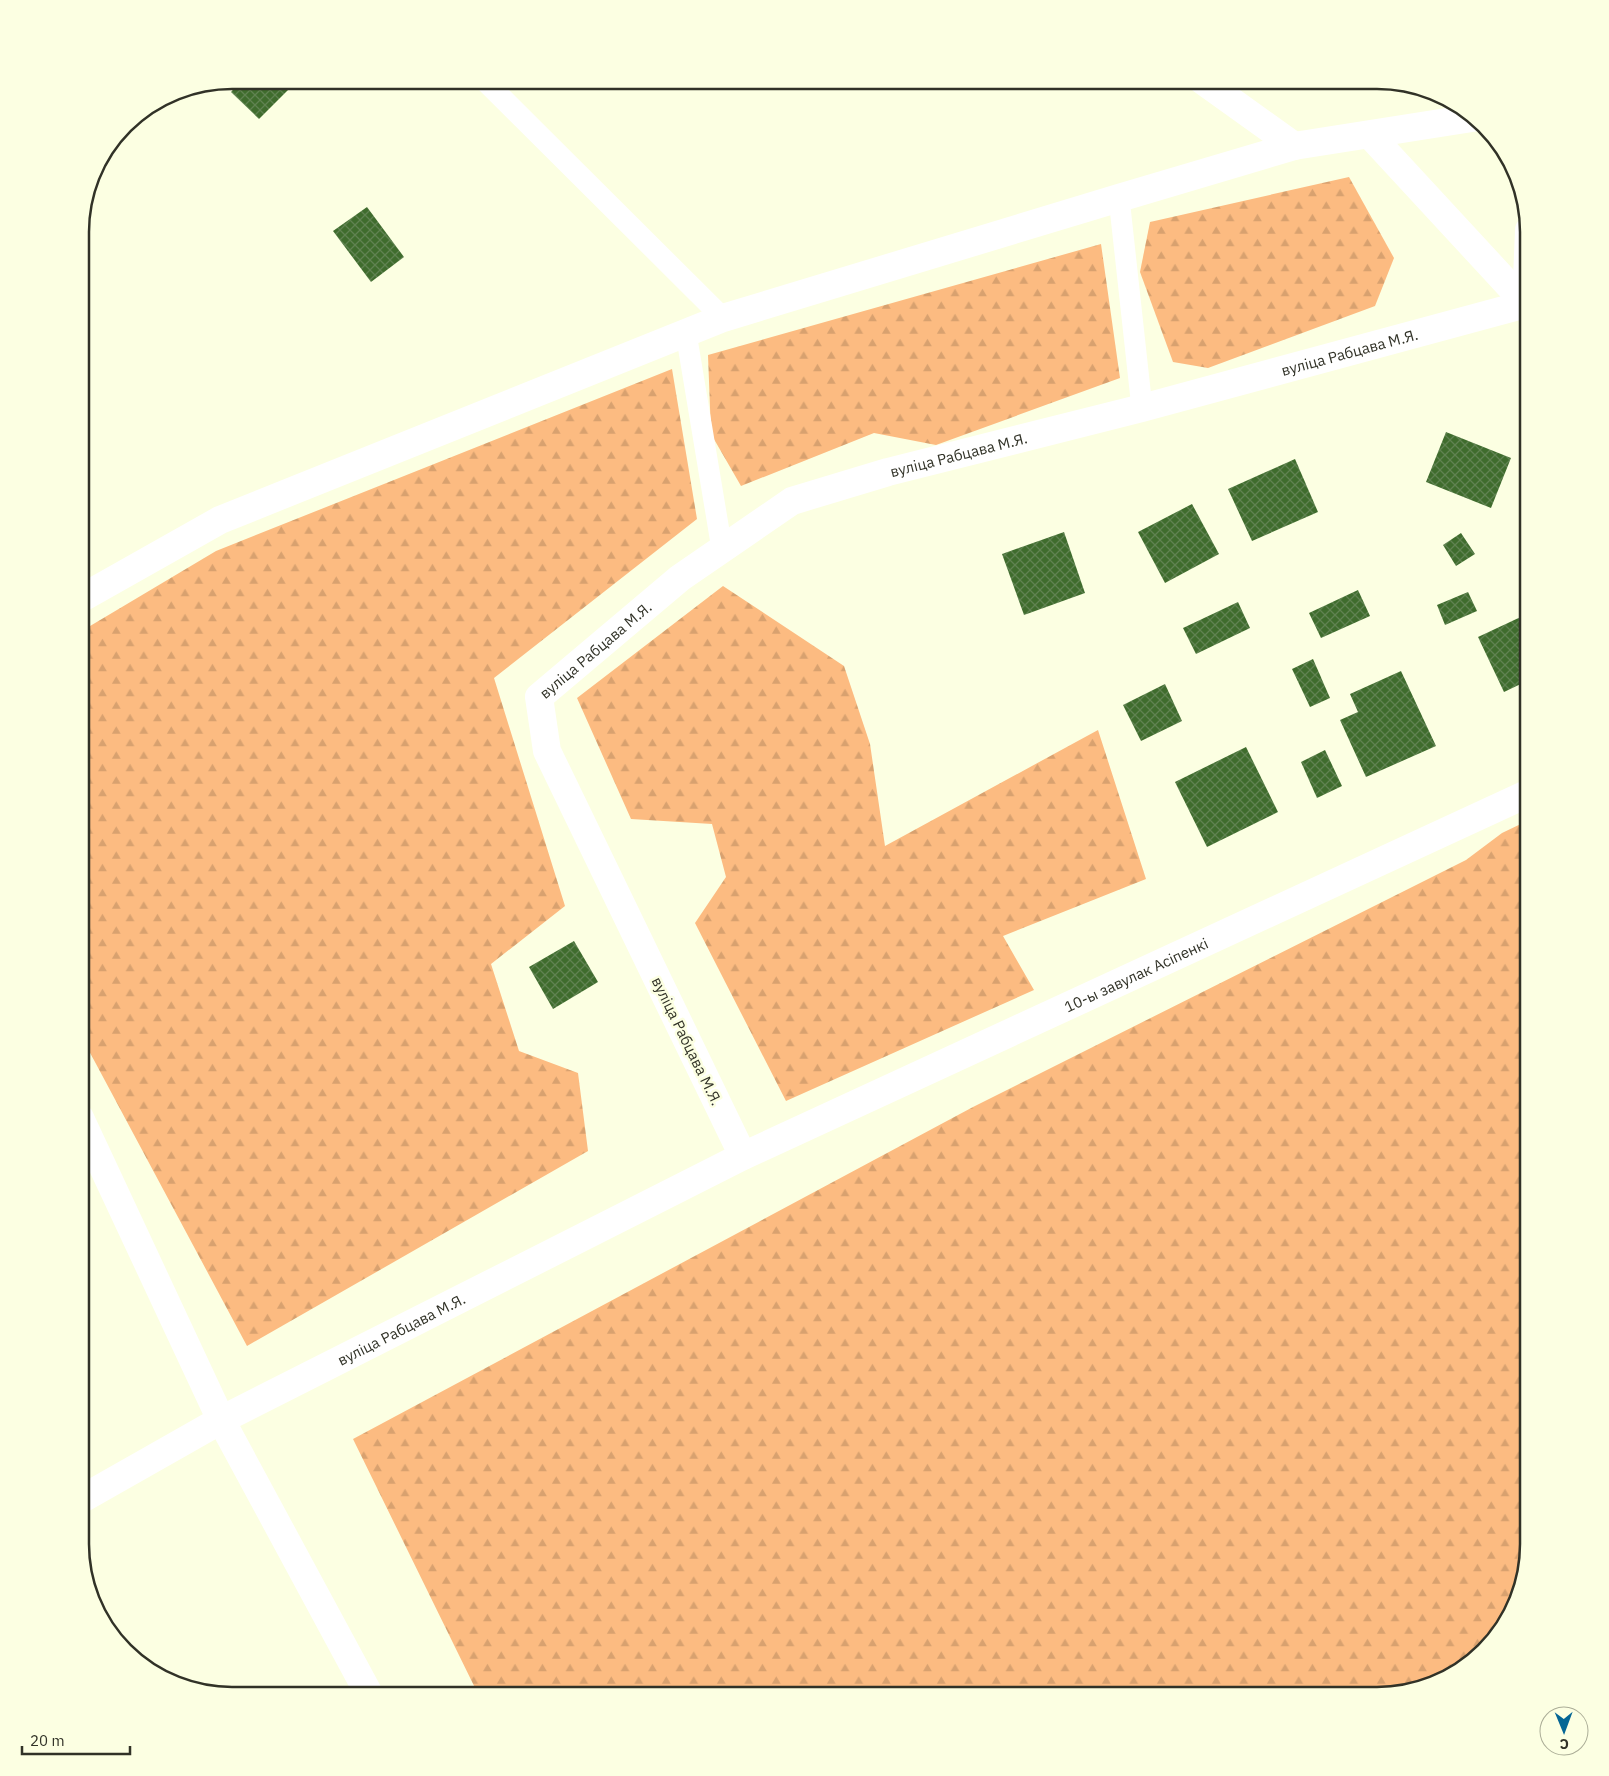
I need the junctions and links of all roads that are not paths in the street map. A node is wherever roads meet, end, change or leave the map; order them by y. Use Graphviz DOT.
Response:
graph roads {
  1 [pos="493,89"];
  2 [pos="1215,89"];
  3 [pos="1465,119"];
  4 [pos="1370,135"];
  5 [pos="1294,146"];
  6 [pos="1119,198"];
  7 [pos="1520,297"];
  8 [pos="1520,308"];
  9 [pos="724,318"];
  10 [pos="686,333"];
  11 [pos="1142,408"];
  12 [pos="722,549"];
  13 [pos="89,594"];
  14 [pos="1520,797"];
  15 [pos="89,1137"];
  16 [pos="743,1156"];
  17 [pos="221,1420"];
  18 [pos="89,1495"];
  19 [pos="365,1687"];
  1 -- 9 [label="lane"];
  2 -- 5 [label="street"];
  3 -- 4 [label="street"];
  4 -- 5 [label="street"];
  4 -- 7 [label="street"];
  5 -- 6 [label="street"];
  6 -- 9 [label="street"];
  6 -- 11 [label="lane"];
  8 -- 11 [label="street, вуліца Рабцава М.Я."];
  9 -- 10 [label="street"];
  10 -- 12 [label="lane"];
  10 -- 13 [label="street"];
  11 -- 12 [label="street, вуліца Рабцава М.Я."];
  12 -- 16 [label="street, вуліца Рабцава М.Я."];
  14 -- 16 [label="street, 10-ы завулак Асіпенкі"];
  15 -- 17 [label="street"];
  16 -- 17 [label="street, вуліца Рабцава М.Я."];
  17 -- 18 [label="street"];
  17 -- 19 [label="street"];
}
